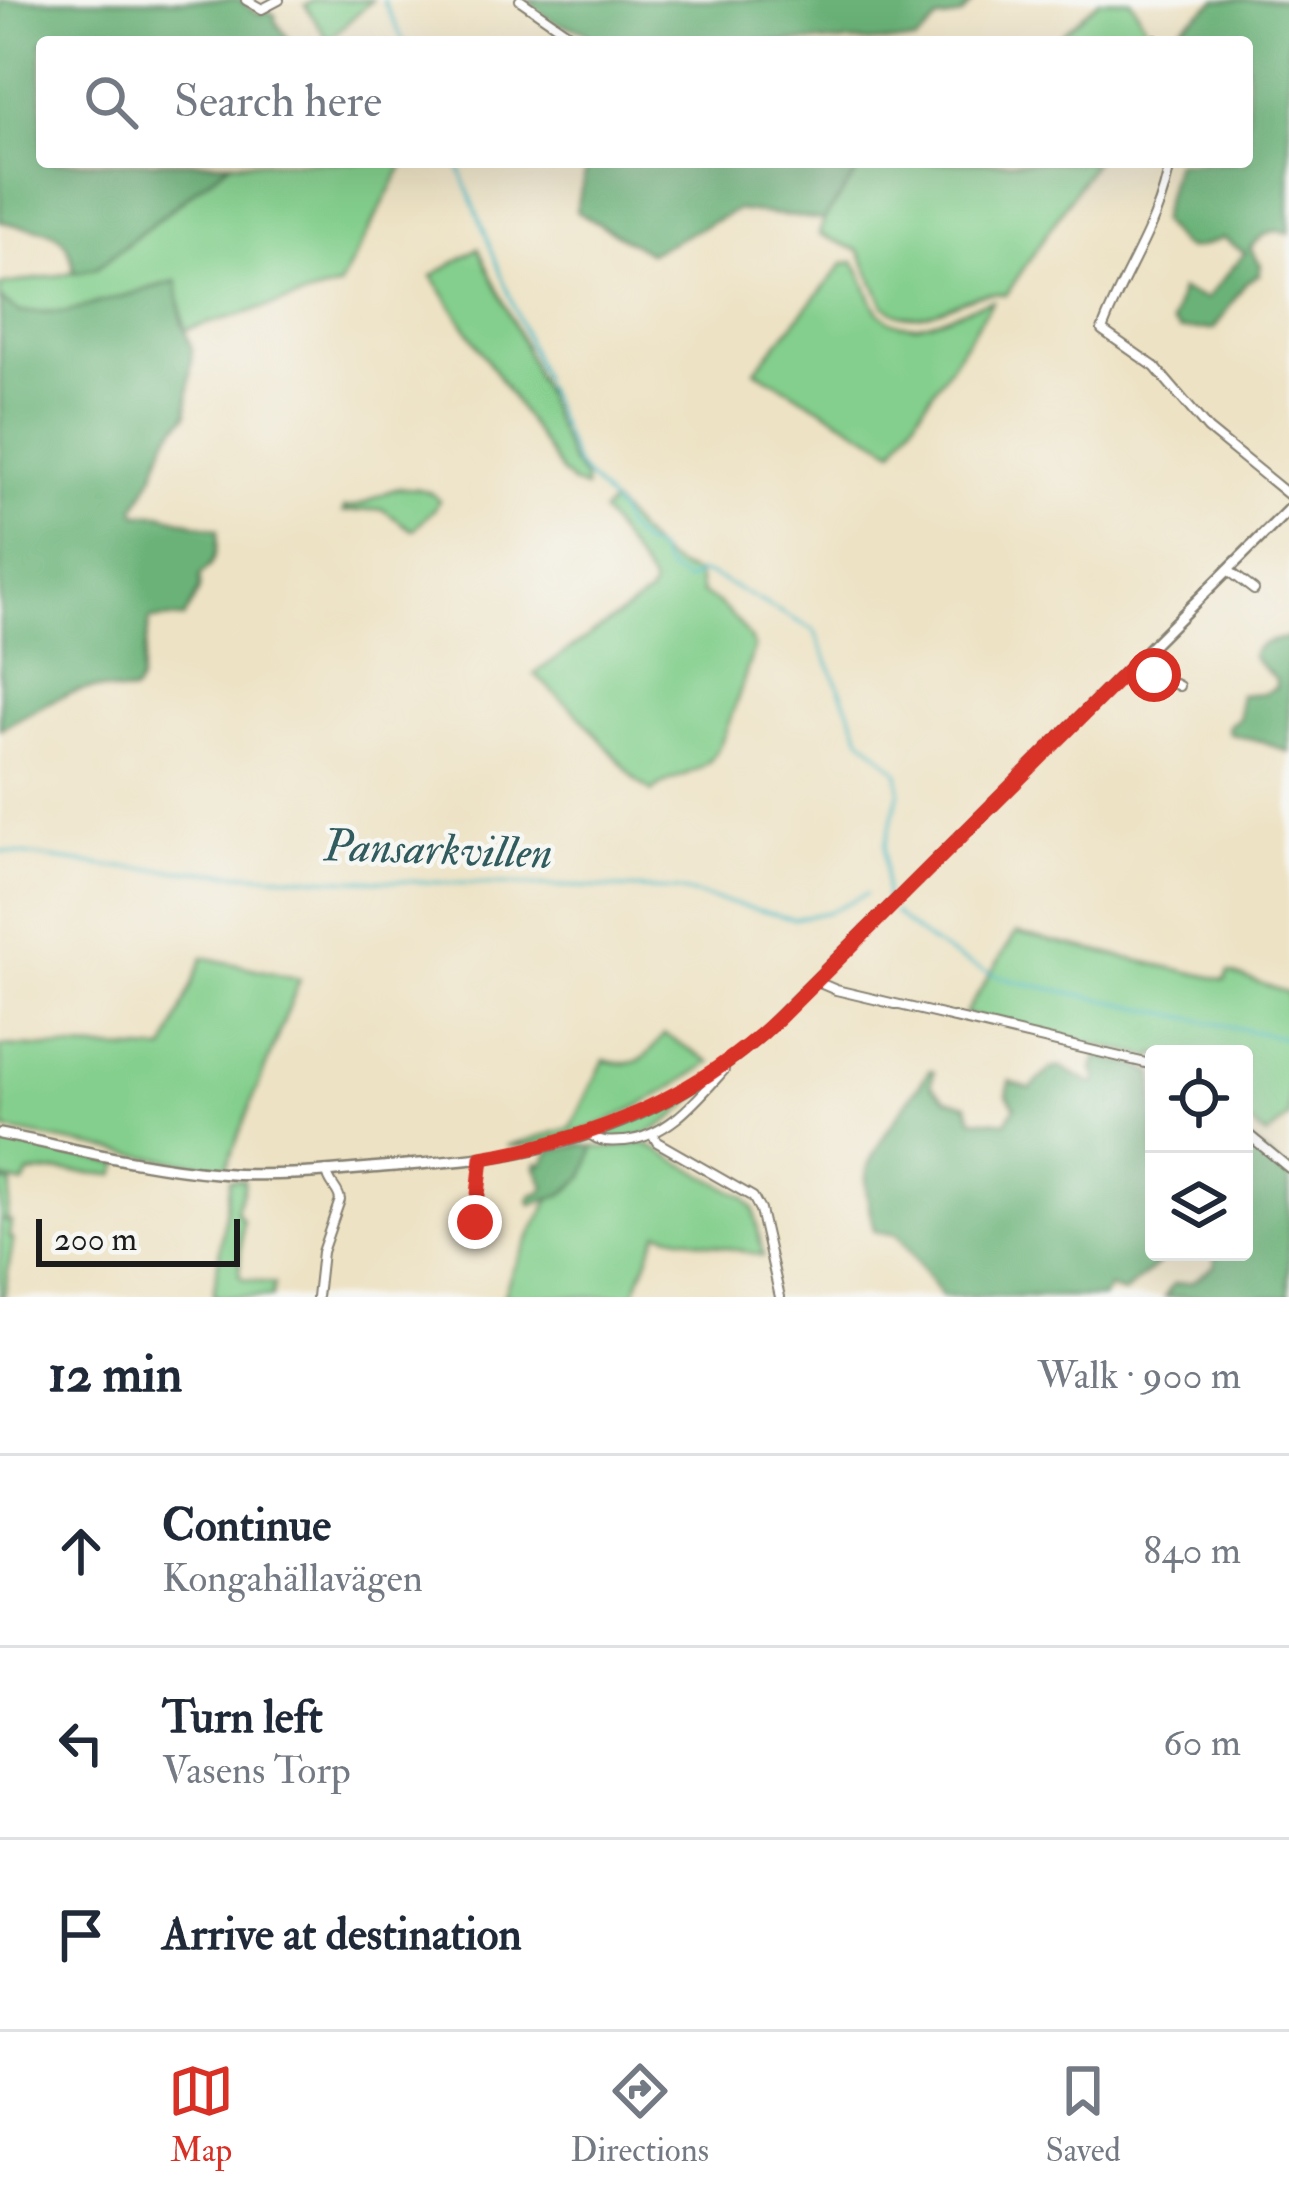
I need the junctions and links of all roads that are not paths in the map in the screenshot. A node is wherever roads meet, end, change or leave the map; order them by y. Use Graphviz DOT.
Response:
graph roads {
  1 [pos="246,0"];
  2 [pos="279,0"];
  3 [pos="520,0"];
  4 [pos="572,36"];
  5 [pos="1169,168"];
  6 [pos="1289,495"];
  7 [pos="1289,509"];
  8 [pos="1228,570"];
  9 [pos="1254,590"];
  10 [pos="1134,664"];
  11 [pos="1179,686"];
  12 [pos="815,981"];
  13 [pos="1145,1063"];
  14 [pos="723,1066"];
  15 [pos="589,1133"];
  16 [pos="0,1134"];
  17 [pos="652,1135"];
  18 [pos="1253,1138"];
  19 [pos="482,1158"];
  20 [pos="1289,1168"];
  21 [pos="327,1172"];
  22 [pos="476,1226"];
  23 [pos="317,1297"];
  24 [pos="780,1297"];
  1 -- 2 [label="street"];
  3 -- 4 [label="street"];
  5 -- 6 [label="street"];
  7 -- 8 [label="street"];
  8 -- 9 [label="street"];
  8 -- 10 [label="street"];
  10 -- 11 [label="street"];
  10 -- 12 [label="street"];
  12 -- 13 [label="street"];
  12 -- 14 [label="street"];
  14 -- 15 [label="street"];
  14 -- 17 [label="street"];
  15 -- 17 [label="street"];
  15 -- 19 [label="street"];
  16 -- 21 [label="street"];
  17 -- 24 [label="street"];
  18 -- 20 [label="street"];
  19 -- 21 [label="street"];
  19 -- 22 [label="street"];
  21 -- 23 [label="street"];
}
